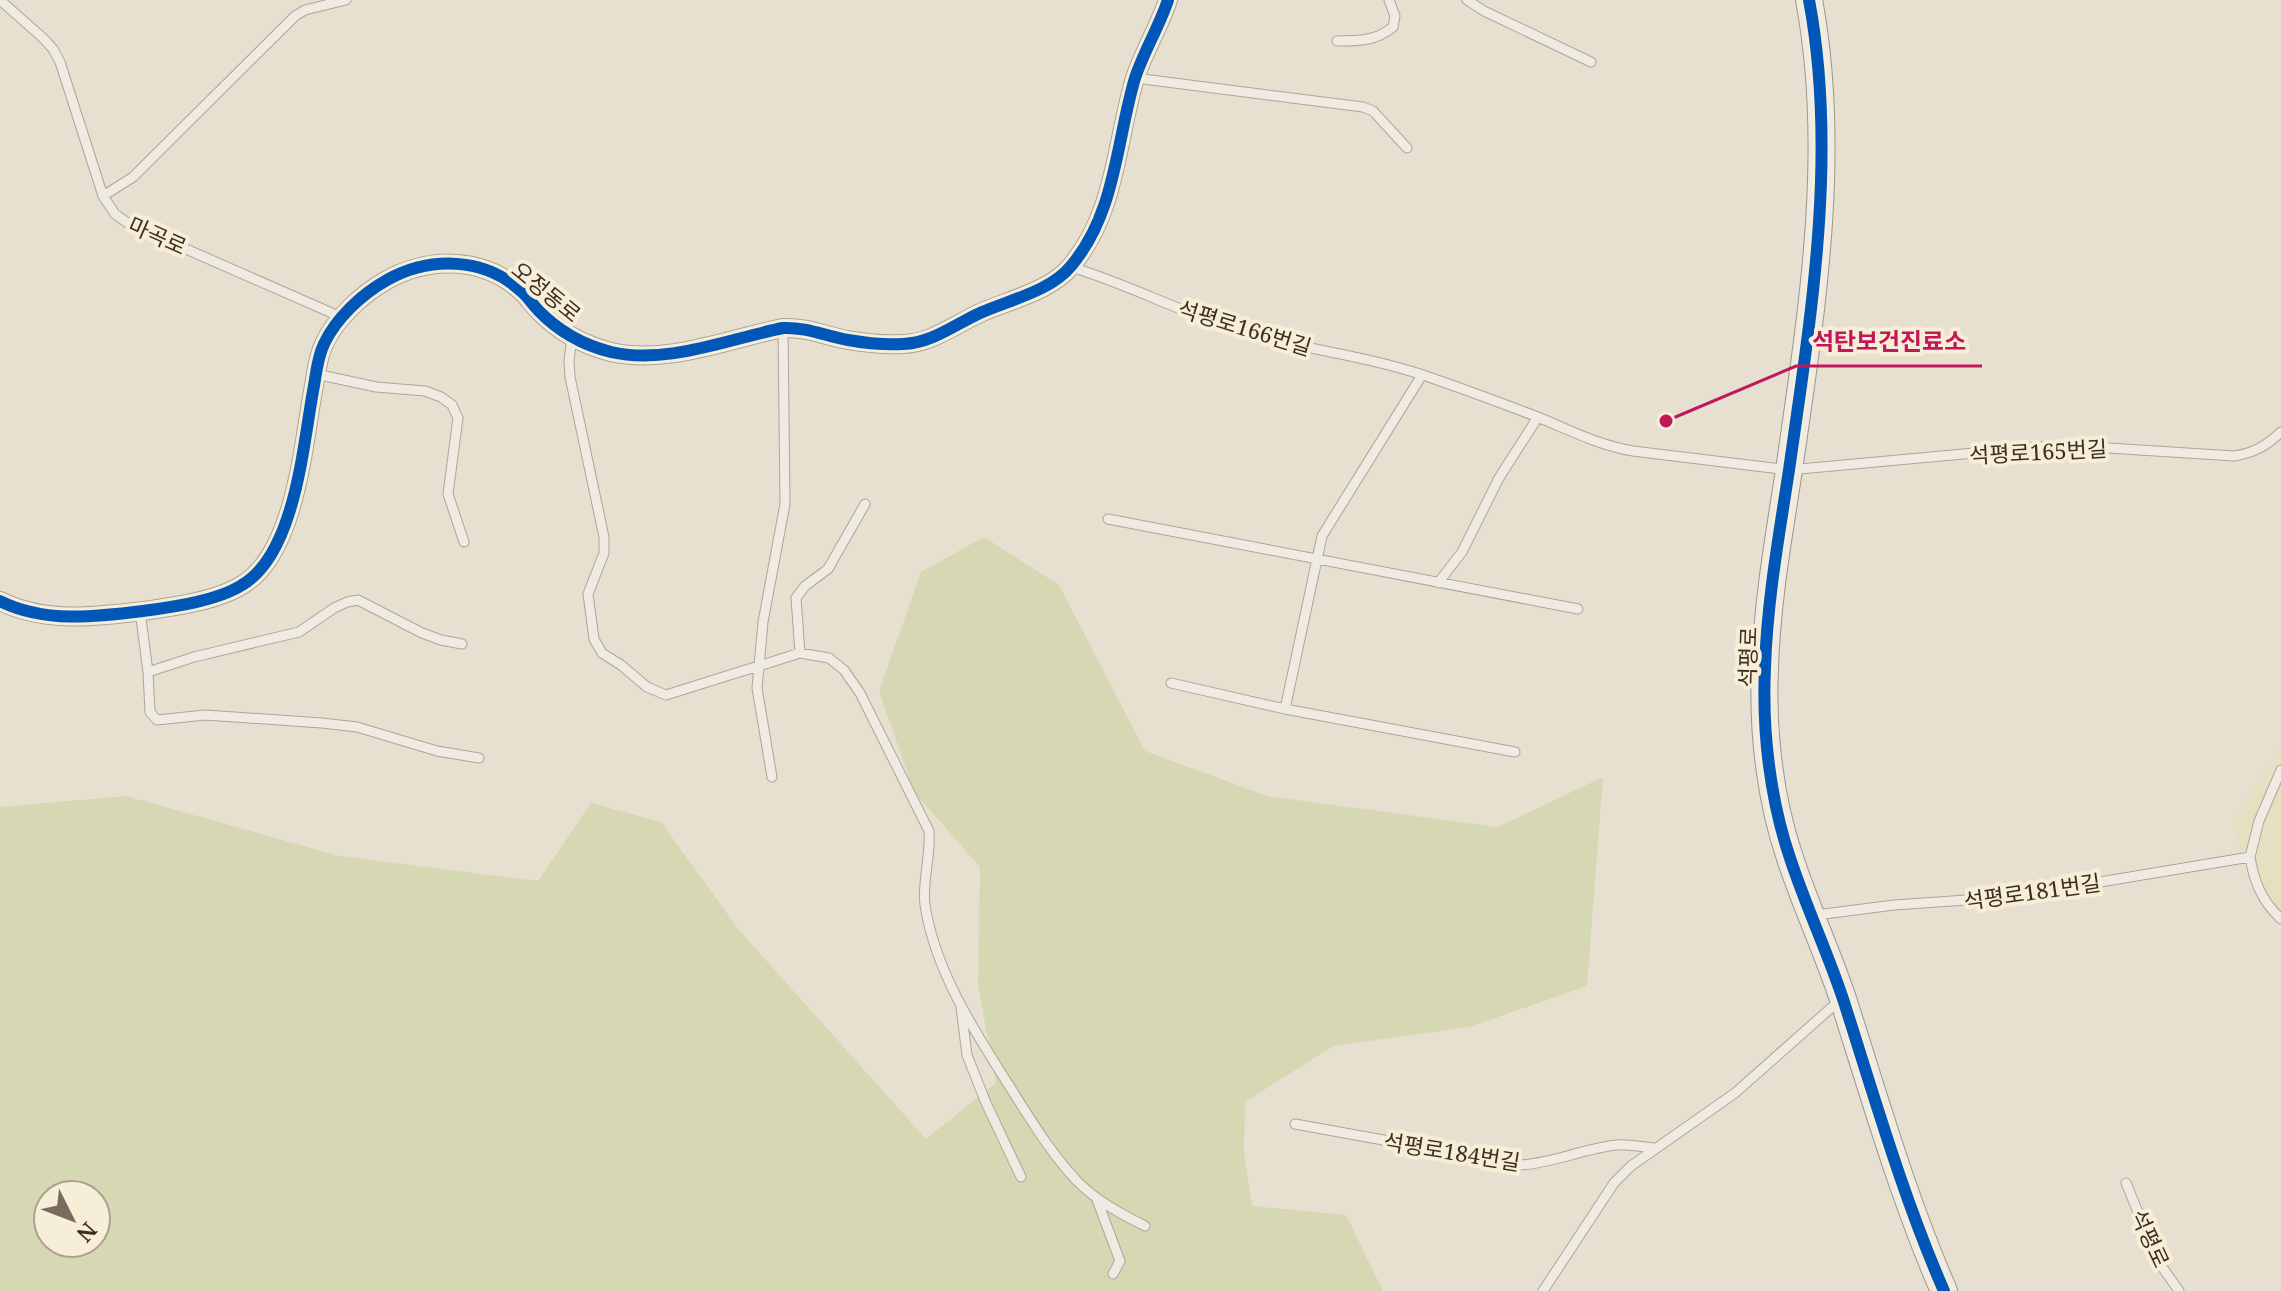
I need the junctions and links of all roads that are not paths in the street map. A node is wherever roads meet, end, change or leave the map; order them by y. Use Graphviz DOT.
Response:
graph roads {
  1 [pos="0,0"];
  2 [pos="346,0"];
  3 [pos="1168,0"];
  4 [pos="1389,0"];
  5 [pos="1467,0"];
  6 [pos="1809,0"];
  7 [pos="1337,41"];
  8 [pos="1591,62"];
  9 [pos="1135,78"];
  10 [pos="1407,148"];
  11 [pos="103,196"];
  12 [pos="1071,267"];
  13 [pos="341,317"];
  14 [pos="783,328"];
  15 [pos="572,337"];
  16 [pos="316,374"];
  17 [pos="1422,375"];
  18 [pos="1538,417"];
  19 [pos="2281,432"];
  20 [pos="1789,470"];
  21 [pos="865,504"];
  22 [pos="1108,519"];
  23 [pos="464,542"];
  24 [pos="1317,558"];
  25 [pos="1438,583"];
  26 [pos="0,601"];
  27 [pos="1578,609"];
  28 [pos="140,611"];
  29 [pos="462,644"];
  30 [pos="800,653"];
  31 [pos="758,665"];
  32 [pos="148,672"];
  33 [pos="1171,683"];
  34 [pos="1285,709"];
  35 [pos="1515,752"];
  36 [pos="479,758"];
  37 [pos="2281,770"];
  38 [pos="772,777"];
  39 [pos="2250,857"];
  40 [pos="2279,915"];
  41 [pos="1812,916"];
  42 [pos="1843,998"];
  43 [pos="961,1004"];
  44 [pos="1295,1124"];
  45 [pos="1655,1148"];
  46 [pos="1021,1177"];
  47 [pos="2126,1183"];
  48 [pos="1096,1197"];
  49 [pos="1145,1226"];
  50 [pos="1113,1274"];
  51 [pos="1543,1291"];
  52 [pos="1944,1291"];
  53 [pos="2179,1291"];
  1 -- 11 [label="lane, 마곡로"];
  2 -- 11 [label="lane"];
  3 -- 9 [label="street, 오정동로"];
  4 -- 7 [label="lane"];
  5 -- 8 [label="lane"];
  6 -- 20 [label="street, 석평로"];
  9 -- 10 [label="lane"];
  9 -- 12 [label="street, 오정동로"];
  11 -- 13 [label="lane, 마곡로"];
  12 -- 14 [label="street, 오정동로"];
  12 -- 17 [label="lane, 석평로166번길"];
  13 -- 15 [label="street, 오정동로"];
  13 -- 16 [label="street, 오정동로"];
  14 -- 15 [label="street, 오정동로"];
  14 -- 31 [label="lane"];
  15 -- 31 [label="lane, 오정동로"];
  16 -- 23 [label="lane"];
  16 -- 28 [label="street, 오정동로"];
  17 -- 18 [label="lane, 석평로166번길"];
  17 -- 24 [label="lane"];
  18 -- 20 [label="lane, 석평로166번길"];
  18 -- 25 [label="lane"];
  19 -- 20 [label="lane, 석평로165번길"];
  20 -- 41 [label="street, 석평로"];
  21 -- 30 [label="lane"];
  22 -- 24 [label="lane"];
  24 -- 25 [label="lane"];
  24 -- 34 [label="lane"];
  25 -- 27 [label="lane"];
  26 -- 28 [label="street, 오정동로"];
  28 -- 32 [label="lane"];
  29 -- 32 [label="lane"];
  30 -- 31 [label="lane"];
  30 -- 43 [label="lane"];
  31 -- 38 [label="lane"];
  32 -- 36 [label="lane"];
  33 -- 34 [label="lane"];
  34 -- 35 [label="lane"];
  37 -- 39 [label="lane"];
  39 -- 40 [label="lane"];
  39 -- 41 [label="lane, 석평로181번길"];
  41 -- 42 [label="street, 석평로"];
  42 -- 45 [label="lane"];
  42 -- 52 [label="street, 석평로"];
  43 -- 46 [label="lane"];
  43 -- 48 [label="lane"];
  44 -- 45 [label="lane, 석평로184번길"];
  45 -- 51 [label="lane"];
  47 -- 53 [label="lane, 석평로"];
  48 -- 49 [label="lane"];
  48 -- 50 [label="lane"];
}
